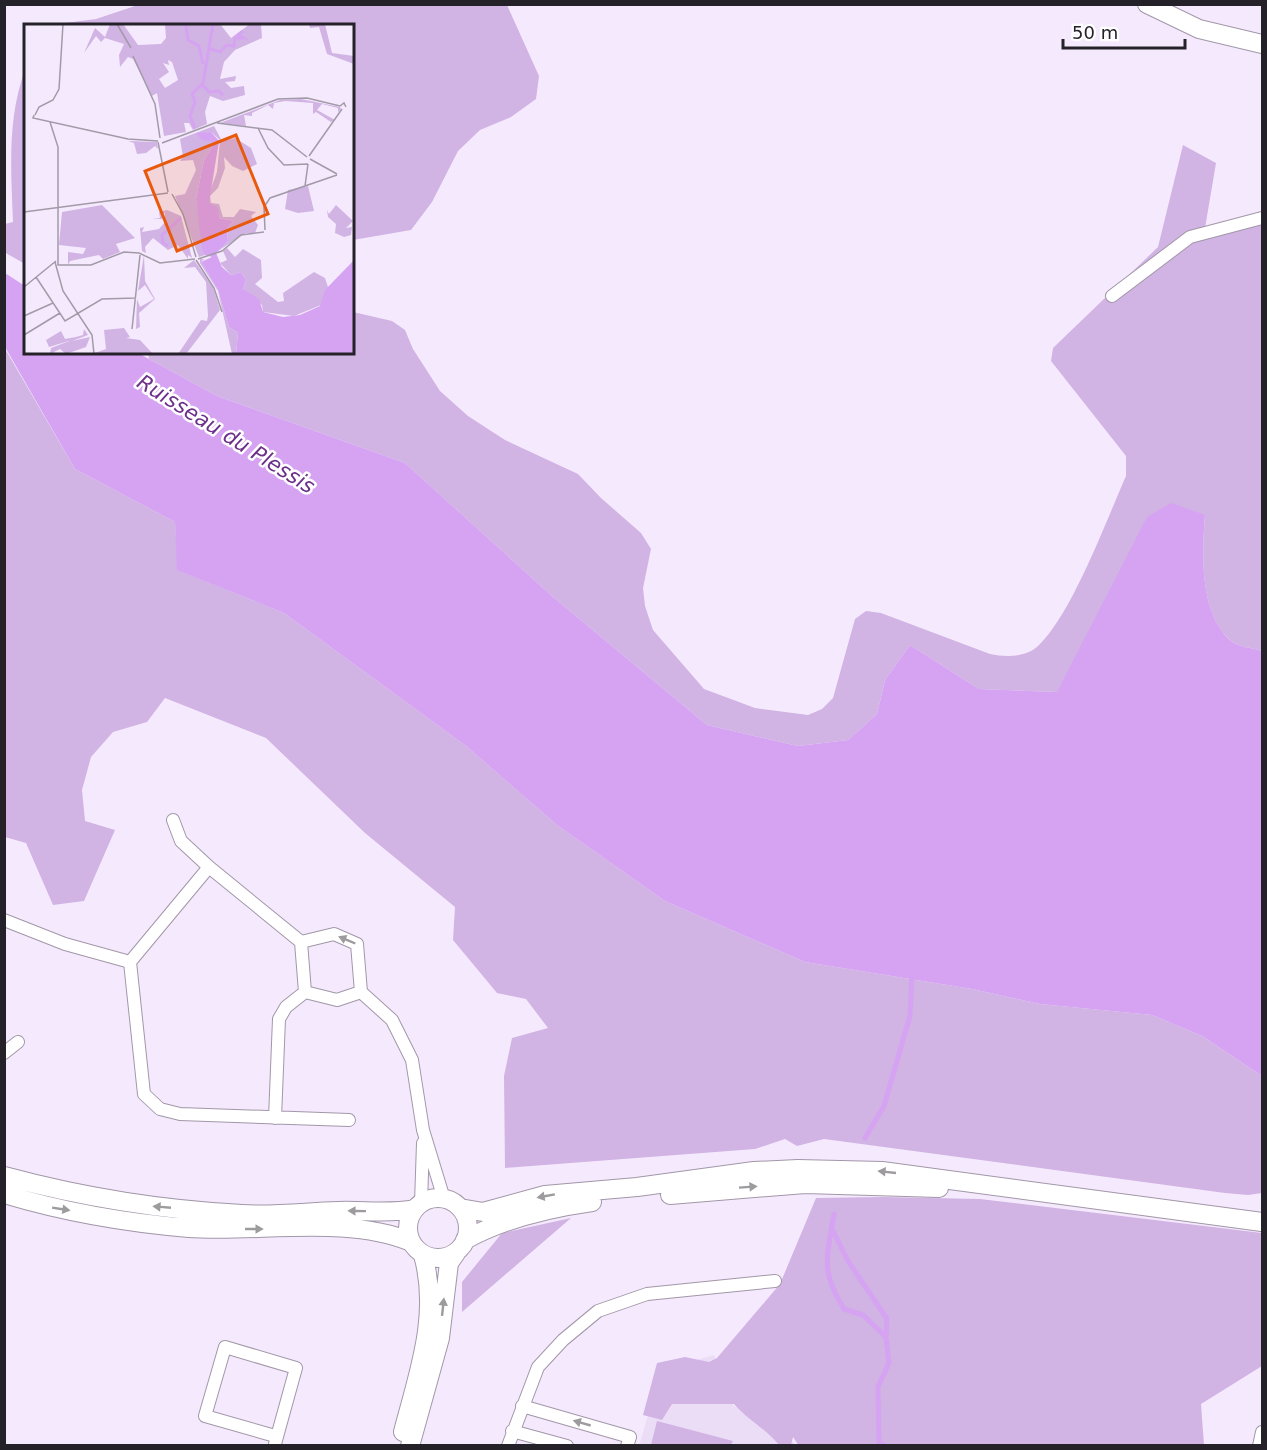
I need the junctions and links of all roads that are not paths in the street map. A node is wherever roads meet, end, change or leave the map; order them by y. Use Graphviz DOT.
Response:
graph roads {
  1 [pos="1147,4"];
  2 [pos="1263,44"];
  3 [pos="1263,218"];
  4 [pos="1112,296"];
  5 [pos="173,820"];
  6 [pos="209,867"];
  7 [pos="4,920"];
  8 [pos="302,942"];
  9 [pos="130,962"];
  10 [pos="305,992"];
  11 [pos="362,992"];
  12 [pos="18,1042"];
  13 [pos="4,1053"];
  14 [pos="275,1118"];
  15 [pos="349,1120"];
  16 [pos="423,1130"];
  17 [pos="4,1176"];
  18 [pos="1028,1190"];
  19 [pos="4,1194"];
  20 [pos="452,1203"];
  21 [pos="418,1206"];
  22 [pos="1263,1222"];
  23 [pos="461,1247"];
  24 [pos="417,1249"];
  25 [pos="775,1281"];
  26 [pos="522,1406"];
  27 [pos="512,1431"];
  28 [pos="1263,1432"];
  29 [pos="277,1443"];
  30 [pos="399,1446"];
  31 [pos="410,1446"];
  32 [pos="508,1446"];
  33 [pos="567,1446"];
  34 [pos="627,1446"];
  35 [pos="1259,1446"];
  1 -- 2 [label="street"];
  3 -- 4 [label="street"];
  5 -- 6 [label="street"];
  6 -- 8 [label="street"];
  6 -- 9 [label="street"];
  7 -- 9 [label="street"];
  8 -- 10 [label="street"];
  11 -- 8 [label="street, one-way"];
  9 -- 14 [label="street"];
  10 -- 11 [label="street"];
  10 -- 14 [label="street"];
  11 -- 16 [label="street"];
  12 -- 13 [label="street"];
  14 -- 15 [label="street"];
  16 -- 20 [label="street"];
  16 -- 21 [label="street"];
  21 -- 17 [label="street, one-way"];
  18 -- 20 [label="street, one-way"];
  18 -- 22 [label="street"];
  23 -- 18 [label="street, one-way"];
  19 -- 24 [label="street, one-way"];
  20 -- 21 [label="street"];
  20 -- 23 [label="street"];
  21 -- 24 [label="street"];
  23 -- 24 [label="street"];
  31 -- 23 [label="street, one-way"];
  24 -- 30 [label="street"];
  25 -- 26 [label="street"];
  26 -- 27 [label="street"];
  34 -- 26 [label="street, one-way"];
  27 -- 32 [label="street"];
  27 -- 33 [label="street"];
  28 -- 35 [label="street"];
  29 -- 29 [label="street"];
}
